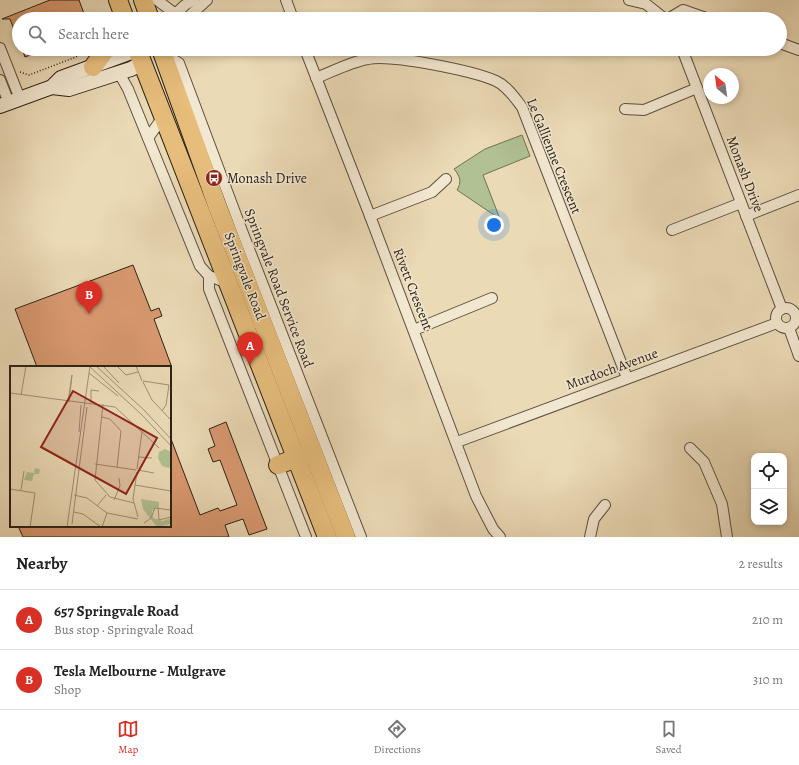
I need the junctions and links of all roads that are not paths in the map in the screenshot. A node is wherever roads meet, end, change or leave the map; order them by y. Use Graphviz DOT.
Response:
graph roads {
  1 [pos="118,0"];
  2 [pos="143,0"];
  3 [pos="157,0"];
  4 [pos="194,0"];
  5 [pos="207,0"];
  6 [pos="286,0"];
  7 [pos="630,0"];
  8 [pos="122,12"];
  9 [pos="147,12"];
  10 [pos="170,12"];
  11 [pos="181,12"];
  12 [pos="194,12"];
  13 [pos="290,12"];
  14 [pos="656,12"];
  15 [pos="680,12"];
  16 [pos="689,12"];
  17 [pos="787,46"];
  18 [pos="0,48"];
  19 [pos="799,50"];
  20 [pos="101,56"];
  21 [pos="129,56"];
  22 [pos="138,56"];
  23 [pos="140,56"];
  24 [pos="163,56"];
  25 [pos="308,56"];
  26 [pos="685,56"];
  27 [pos="93,67"];
  28 [pos="119,73"];
  29 [pos="316,78"];
  30 [pos="0,80"];
  31 [pos="52,87"];
  32 [pos="697,88"];
  33 [pos="10,103"];
  34 [pos="625,109"];
  35 [pos="163,117"];
  36 [pos="148,138"];
  37 [pos="446,179"];
  38 [pos="799,194"];
  39 [pos="741,203"];
  40 [pos="370,216"];
  41 [pos="746,216"];
  42 [pos="672,230"];
  43 [pos="236,234"];
  44 [pos="213,244"];
  45 [pos="209,276"];
  46 [pos="228,282"];
  47 [pos="492,298"];
  48 [pos="782,309"];
  49 [pos="797,312"];
  50 [pos="241,316"];
  51 [pos="777,323"];
  52 [pos="789,328"];
  53 [pos="414,330"];
  54 [pos="228,336"];
  55 [pos="799,356"];
  56 [pos="627,378"];
  57 [pos="457,442"];
  58 [pos="690,448"];
  59 [pos="313,451"];
  60 [pos="296,458"];
  61 [pos="278,465"];
  62 [pos="605,505"];
  63 [pos="347,527"];
  64 [pos="306,537"];
  65 [pos="327,537"];
  66 [pos="361,537"];
  67 [pos="500,537"];
  68 [pos="590,537"];
  69 [pos="728,537"];
  1 -- 8 [label="highway"];
  2 -- 9 [label="highway"];
  3 -- 10 [label="street"];
  4 -- 11 [label="street"];
  5 -- 12 [label="street"];
  6 -- 13 [label="street"];
  7 -- 14 [label="street"];
  15 -- 16 [label="street"];
  17 -- 19 [label="street"];
  18 -- 33 [label="street"];
  20 -- 27 [label="highway"];
  21 -- 27 [label="street"];
  22 -- 28 [label="street"];
  23 -- 35 [label="highway, Springvale Road"];
  24 -- 43 [label="highway, Springvale Road"];
  25 -- 29 [label="street, Rivett Crescent"];
  26 -- 32 [label="street, Monash Drive"];
  27 -- 31 [label="street"];
  28 -- 31 [label="street"];
  28 -- 36 [label="street"];
  29 -- 40 [label="street, Rivett Crescent"];
  29 -- 56 [label="street, Le Gallienne Crescent"];
  30 -- 33 [label="street"];
  31 -- 33 [label="street"];
  32 -- 34 [label="street"];
  32 -- 39 [label="street, Monash Drive"];
  35 -- 36 [label="street"];
  35 -- 44 [label="highway, Springvale Road"];
  36 -- 45 [label="street"];
  37 -- 40 [label="street"];
  38 -- 41 [label="street"];
  39 -- 41 [label="street, Monash Drive"];
  39 -- 42 [label="street"];
  40 -- 53 [label="street, Rivett Crescent"];
  41 -- 48 [label="street, Monash Drive"];
  43 -- 44 [label="highway"];
  43 -- 59 [label="highway, Springvale Road"];
  43 -- 63 [label="street, Springvale Road Service Road"];
  44 -- 46 [label="highway, Springvale Road"];
  45 -- 46 [label="street, Springvale Road"];
  45 -- 54 [label="street"];
  46 -- 50 [label="highway, Springvale Road"];
  47 -- 53 [label="street"];
  48 -- 49 [label="street"];
  48 -- 51 [label="street"];
  49 -- 52 [label="street"];
  50 -- 54 [label="street, Springvale Road"];
  50 -- 60 [label="highway, Springvale Road"];
  51 -- 52 [label="street"];
  51 -- 56 [label="street, Murdoch Avenue"];
  52 -- 55 [label="street"];
  53 -- 57 [label="street, Rivett Crescent"];
  54 -- 61 [label="street"];
  56 -- 57 [label="street, Murdoch Avenue"];
  57 -- 67 [label="street, Rivett Crescent"];
  58 -- 69 [label="street"];
  59 -- 60 [label="highway"];
  59 -- 63 [label="highway, Springvale Road"];
  60 -- 61 [label="highway"];
  60 -- 65 [label="highway, Springvale Road"];
  61 -- 64 [label="street"];
  62 -- 68 [label="street"];
  63 -- 66 [label="street, Springvale Road Service Road"];
}
